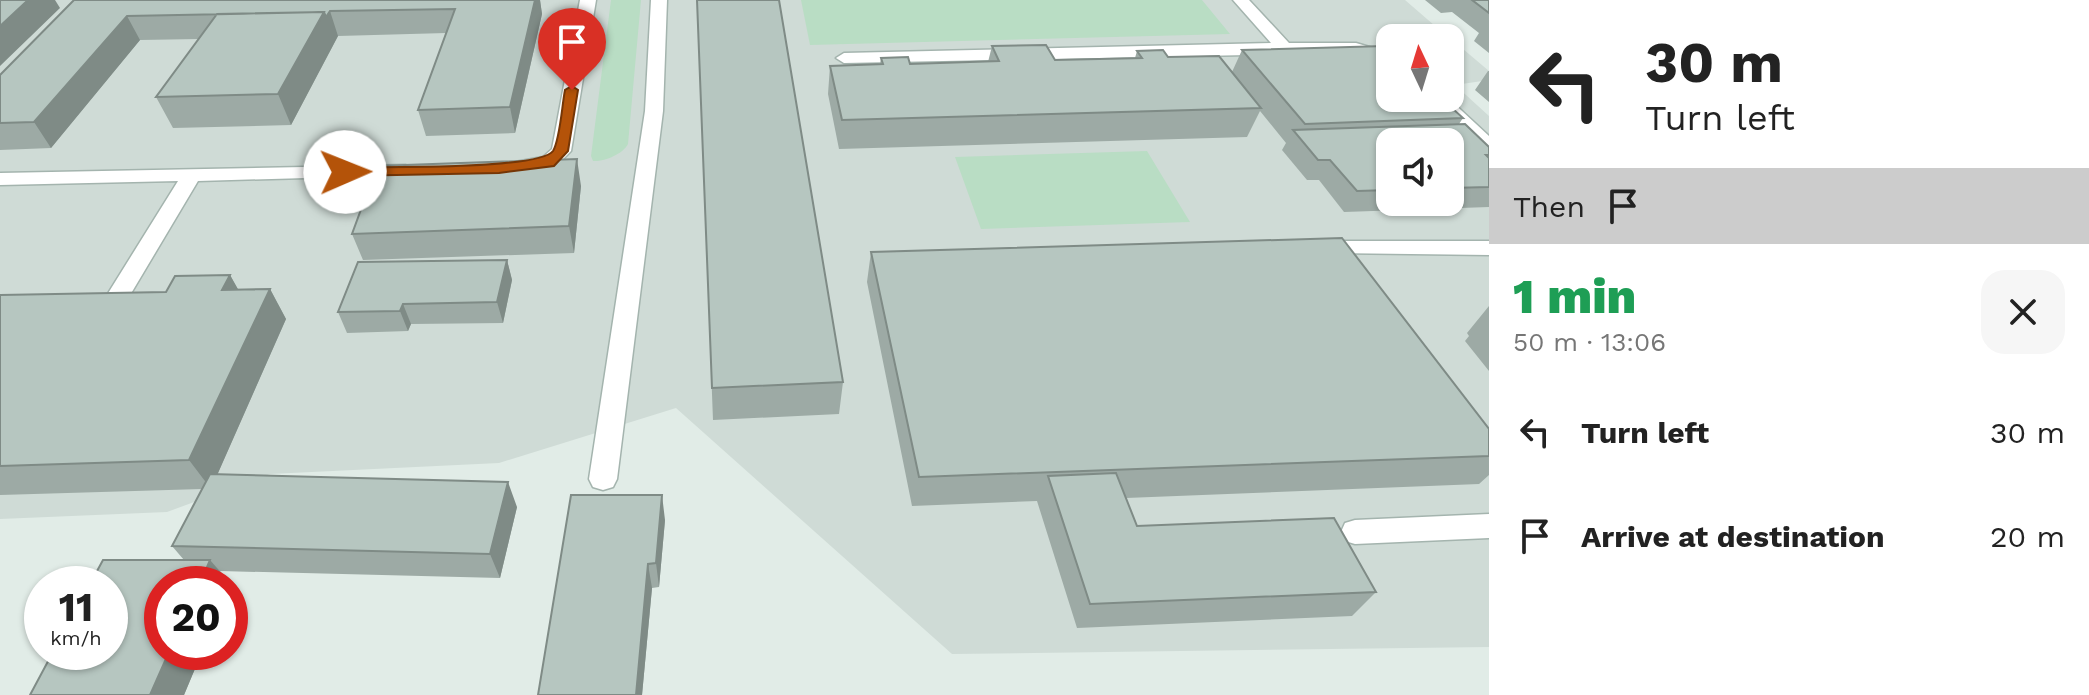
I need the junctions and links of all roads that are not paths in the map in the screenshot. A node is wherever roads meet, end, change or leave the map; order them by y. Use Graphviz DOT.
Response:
graph roads {
  1 [pos="588,0"];
  2 [pos="659,0"];
  3 [pos="1241,0"];
  4 [pos="1284,48"];
  5 [pos="1376,54"];
  6 [pos="844,58"];
  7 [pos="1453,112"];
  8 [pos="1489,146"];
  9 [pos="499,169"];
  10 [pos="422,170"];
  11 [pos="192,175"];
  12 [pos="0,179"];
  13 [pos="1489,248"];
  14 [pos="1359,273"];
  15 [pos="109,311"];
  16 [pos="603,479"];
  17 [pos="1489,526"];
  18 [pos="1355,532"];
  1 -- 9 [label="street"];
  2 -- 16 [label="street"];
  3 -- 4 [label="street"];
  4 -- 5 [label="street"];
  4 -- 6 [label="street"];
  7 -- 8 [label="street"];
  10 -- 11 [label="street"];
  11 -- 12 [label="street"];
  11 -- 15 [label="street"];
  13 -- 14 [label="street"];
  17 -- 18 [label="street"];
}
